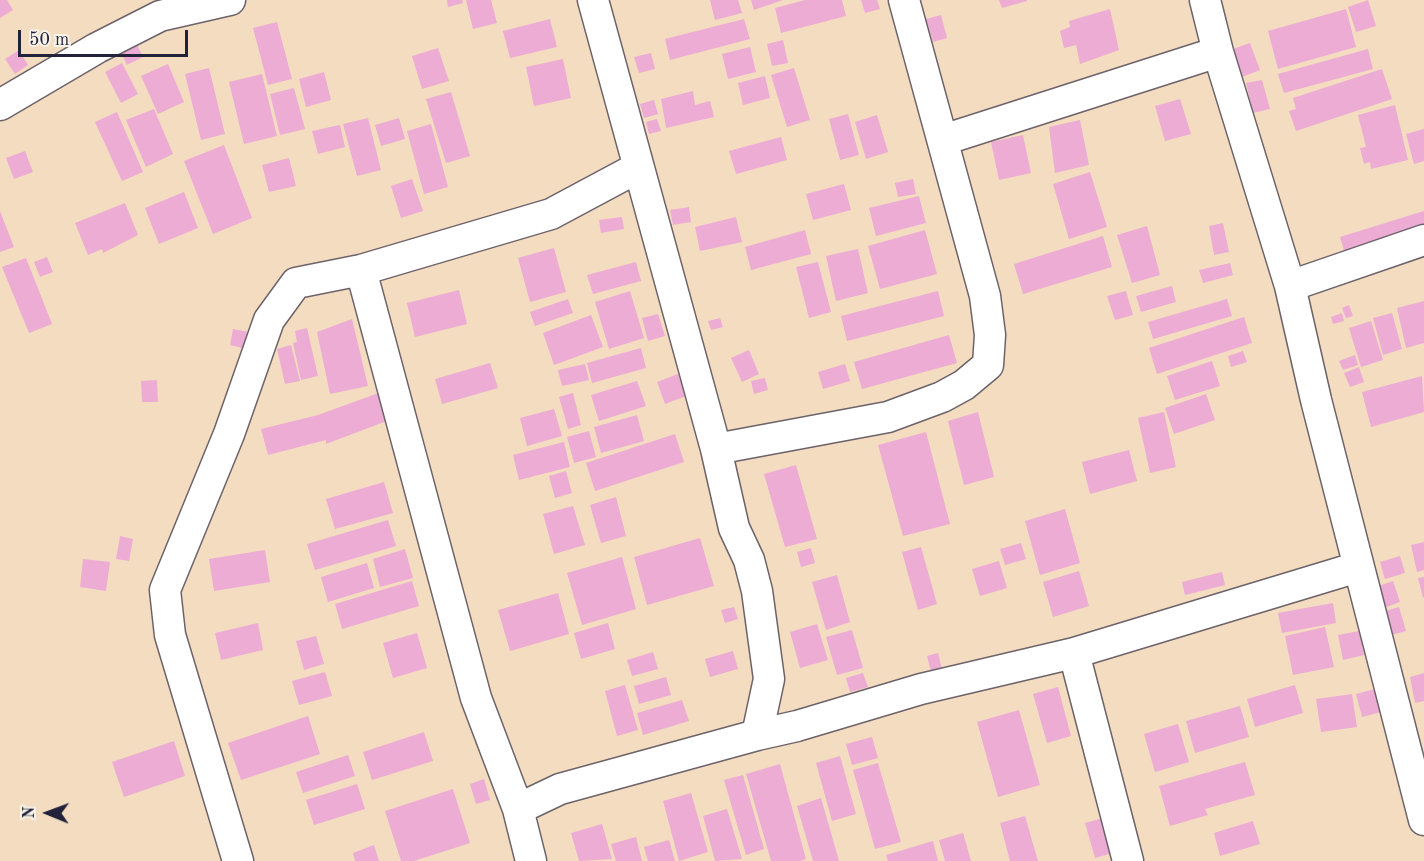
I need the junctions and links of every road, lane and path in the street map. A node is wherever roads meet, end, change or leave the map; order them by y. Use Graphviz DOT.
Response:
graph roads {
  1 [pos="230,0"];
  2 [pos="593,0"];
  3 [pos="904,0"];
  4 [pos="1205,0"];
  5 [pos="1218,52"];
  6 [pos="0,105"];
  7 [pos="943,140"];
  8 [pos="638,168"];
  9 [pos="1424,240"];
  10 [pos="362,270"];
  11 [pos="1290,286"];
  12 [pos="716,449"];
  13 [pos="1358,567"];
  14 [pos="1074,653"];
  15 [pos="757,735"];
  16 [pos="518,809"];
  17 [pos="1424,820"];
  18 [pos="238,861"];
  19 [pos="531,861"];
  20 [pos="1128,861"];
  1 -- 6 [label="street"];
  2 -- 8 [label="street"];
  3 -- 7 [label="street"];
  4 -- 5 [label="street"];
  5 -- 7 [label="street"];
  5 -- 11 [label="street"];
  7 -- 12 [label="street"];
  8 -- 10 [label="street"];
  8 -- 12 [label="street"];
  9 -- 11 [label="street"];
  10 -- 16 [label="street"];
  10 -- 18 [label="street"];
  11 -- 13 [label="street"];
  12 -- 15 [label="street"];
  13 -- 14 [label="street"];
  13 -- 17 [label="street"];
  14 -- 15 [label="street"];
  14 -- 20 [label="street"];
  15 -- 16 [label="street"];
  16 -- 19 [label="street"];
}
